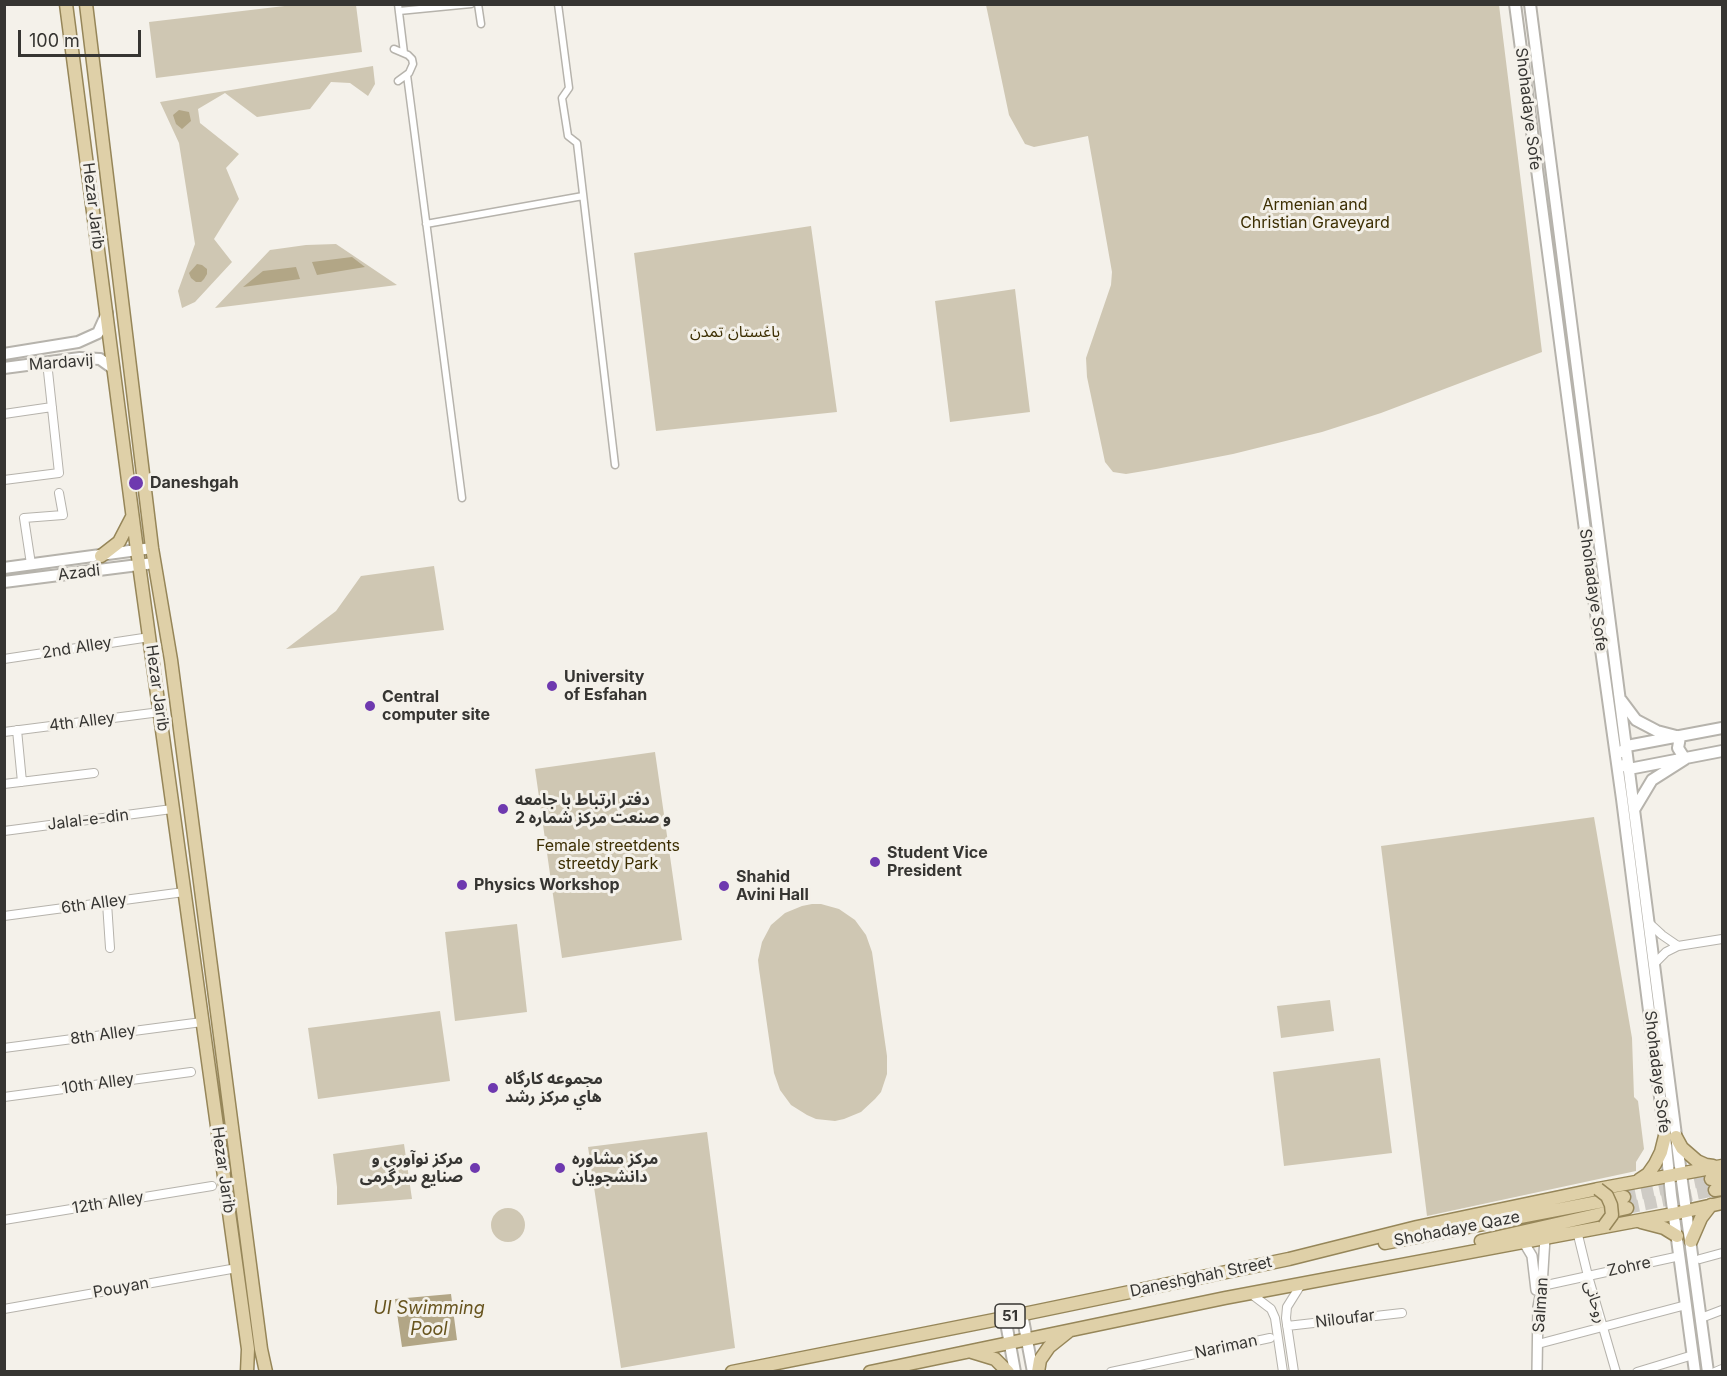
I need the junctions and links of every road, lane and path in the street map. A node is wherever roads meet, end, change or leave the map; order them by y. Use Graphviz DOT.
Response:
graph roads {
  1 [pos="66,4"];
  2 [pos="86,4"];
  3 [pos="471,4"];
  4 [pos="478,4"];
  5 [pos="558,4"];
  6 [pos="1515,4"];
  7 [pos="1530,4"];
  8 [pos="398,8"];
  9 [pos="481,24"];
  10 [pos="394,49"];
  11 [pos="404,53"];
  12 [pos="407,75"];
  13 [pos="398,81"];
  14 [pos="1551,162"];
  15 [pos="1535,164"];
  16 [pos="583,196"];
  17 [pos="426,224"];
  18 [pos="107,312"];
  19 [pos="4,354"];
  20 [pos="47,362"];
  21 [pos="4,368"];
  22 [pos="114,369"];
  23 [pos="52,407"];
  24 [pos="4,414"];
  25 [pos="615,465"];
  26 [pos="4,480"];
  27 [pos="59,493"];
  28 [pos="462,498"];
  29 [pos="132,516"];
  30 [pos="152,548"];
  31 [pos="137,550"];
  32 [pos="101,556"];
  33 [pos="154,563"];
  34 [pos="31,564"];
  35 [pos="139,566"];
  36 [pos="4,568"];
  37 [pos="4,582"];
  38 [pos="150,637"];
  39 [pos="4,659"];
  40 [pos="1621,700"];
  41 [pos="160,712"];
  42 [pos="1722,729"];
  43 [pos="17,730"];
  44 [pos="4,732"];
  45 [pos="1680,737"];
  46 [pos="1626,746"];
  47 [pos="1722,752"];
  48 [pos="1616,759"];
  49 [pos="1685,759"];
  50 [pos="1629,769"];
  51 [pos="94,774"];
  52 [pos="22,782"];
  53 [pos="4,784"];
  54 [pos="172,809"];
  55 [pos="1634,810"];
  56 [pos="4,831"];
  57 [pos="201,883"];
  58 [pos="184,889"];
  59 [pos="107,903"];
  60 [pos="4,916"];
  61 [pos="1649,923"];
  62 [pos="1722,939"];
  63 [pos="1678,946"];
  64 [pos="110,948"];
  65 [pos="1654,964"];
  66 [pos="202,1022"];
  67 [pos="4,1048"];
  68 [pos="191,1072"];
  69 [pos="4,1097"];
  70 [pos="1670,1137"];
  71 [pos="1675,1175"];
  72 [pos="1718,1178"];
  73 [pos="1638,1181"];
  74 [pos="212,1186"];
  75 [pos="1598,1189"];
  76 [pos="1717,1204"];
  77 [pos="243,1207"];
  78 [pos="229,1209"];
  79 [pos="4,1220"];
  80 [pos="1634,1221"];
  81 [pos="1680,1222"];
  82 [pos="1604,1226"];
  83 [pos="1577,1232"];
  84 [pos="1545,1238"];
  85 [pos="1523,1241"];
  86 [pos="1691,1241"];
  87 [pos="1543,1253"];
  88 [pos="1722,1253"];
  89 [pos="1532,1256"];
  90 [pos="1680,1256"];
  91 [pos="1289,1258"];
  92 [pos="1697,1260"];
  93 [pos="237,1268"];
  94 [pos="1588,1276"];
  95 [pos="1302,1283"];
  96 [pos="1542,1286"];
  97 [pos="1250,1293"];
  98 [pos="1686,1305"];
  99 [pos="1538,1307"];
  100 [pos="4,1309"];
  101 [pos="1722,1310"];
  102 [pos="1402,1312"];
  103 [pos="1022,1314"];
  104 [pos="1005,1317"];
  105 [pos="1701,1318"];
  106 [pos="1287,1326"];
  107 [pos="1603,1328"];
  108 [pos="1072,1329"];
  109 [pos="1270,1338"];
  110 [pos="1027,1339"];
  111 [pos="1009,1343"];
  112 [pos="1538,1344"];
  113 [pos="970,1352"];
  114 [pos="1693,1355"];
  115 [pos="1722,1369"];
  116 [pos="248,1371"];
  117 [pos="266,1371"];
  118 [pos="732,1371"];
  119 [pos="870,1371"];
  120 [pos="1008,1371"];
  121 [pos="1016,1371"];
  122 [pos="1033,1371"];
  123 [pos="1038,1371"];
  124 [pos="1111,1371"];
  125 [pos="1283,1371"];
  126 [pos="1294,1371"];
  127 [pos="1538,1371"];
  128 [pos="1616,1371"];
  129 [pos="1637,1371"];
  130 [pos="1695,1371"];
  131 [pos="1708,1371"];
  132 [pos="1715,1371"];
  1 -- 18 [label="main road, Hezar Jarib"];
  2 -- 30 [label="main road, Hezar Jarib"];
  3 -- 8 [label="street"];
  4 -- 9 [label="street"];
  5 -- 16 [label="street"];
  6 -- 15 [label="main road, Shohadaye Sofe"];
  7 -- 14 [label="main road, Shohadaye Sofe"];
  8 -- 11 [label="street"];
  10 -- 11 [label="street"];
  11 -- 12 [label="street"];
  12 -- 13 [label="street"];
  12 -- 17 [label="street"];
  14 -- 15 [label="main road"];
  14 -- 40 [label="main road, Shohadaye Sofe"];
  15 -- 48 [label="main road, Shohadaye Sofe"];
  16 -- 17 [label="street"];
  16 -- 25 [label="street"];
  17 -- 28 [label="street"];
  18 -- 19 [label="main road, Mardavij"];
  18 -- 22 [label="main road, Hezar Jarib"];
  20 -- 21 [label="main road, Mardavij"];
  20 -- 22 [label="main road, Mardavij"];
  20 -- 23 [label="street"];
  22 -- 29 [label="main road, Hezar Jarib"];
  23 -- 24 [label="street"];
  23 -- 26 [label="street"];
  27 -- 34 [label="street"];
  29 -- 31 [label="main road, Hezar Jarib"];
  29 -- 32 [label="main road"];
  30 -- 31 [label="main road, Azadi"];
  30 -- 33 [label="main road, Hezar Jarib"];
  31 -- 32 [label="main road, Azadi"];
  31 -- 35 [label="main road, Hezar Jarib"];
  32 -- 34 [label="main road, Azadi"];
  33 -- 35 [label="main road, Azadi"];
  33 -- 57 [label="main road, Hezar Jarib"];
  34 -- 36 [label="main road, Azadi"];
  35 -- 37 [label="main road, Azadi"];
  35 -- 38 [label="main road, Hezar Jarib"];
  38 -- 39 [label="street, 2nd Alley"];
  38 -- 41 [label="main road, Hezar Jarib"];
  40 -- 45 [label="main road"];
  40 -- 46 [label="main road, Shohadaye Sofe"];
  41 -- 43 [label="street, 4th Alley"];
  41 -- 54 [label="main road, Hezar Jarib"];
  42 -- 45 [label="main road"];
  43 -- 44 [label="street, 4th Alley"];
  43 -- 52 [label="street"];
  45 -- 46 [label="main road"];
  45 -- 49 [label="main road"];
  46 -- 48 [label="main road"];
  46 -- 50 [label="main road, Shohadaye Sofe"];
  47 -- 49 [label="main road"];
  48 -- 50 [label="main road"];
  48 -- 70 [label="main road, Shohadaye Sofe"];
  49 -- 50 [label="main road"];
  49 -- 55 [label="main road"];
  50 -- 55 [label="main road, Shohadaye Sofe"];
  51 -- 52 [label="street"];
  52 -- 53 [label="street"];
  54 -- 56 [label="street, Jalal-e-din"];
  54 -- 58 [label="main road, Hezar Jarib"];
  55 -- 61 [label="main road, Shohadaye Sofe"];
  57 -- 58 [label="main road"];
  57 -- 77 [label="main road, Hezar Jarib"];
  58 -- 59 [label="street, 6th Alley"];
  58 -- 66 [label="main road, Hezar Jarib"];
  59 -- 60 [label="street, 6th Alley"];
  59 -- 64 [label="street"];
  61 -- 63 [label="street"];
  61 -- 65 [label="main road, Shohadaye Sofe"];
  62 -- 63 [label="street"];
  63 -- 65 [label="street"];
  65 -- 70 [label="main road, Shohadaye Sofe"];
  66 -- 67 [label="street, 8th Alley"];
  66 -- 78 [label="main road, Hezar Jarib"];
  68 -- 69 [label="street, 10th Alley"];
  70 -- 71 [label="main road, Shohadaye Sofe"];
  70 -- 72 [label="main road"];
  70 -- 73 [label="main road"];
  71 -- 72 [label="main road, Daneshghah Street"];
  71 -- 73 [label="main road, Daneshghah Street"];
  71 -- 81 [label="main road"];
  71 -- 81 [label="main road"];
  73 -- 75 [label="main road, Daneshghah Street"];
  74 -- 79 [label="street, 12th Alley"];
  75 -- 82 [label="main road, bridge"];
  75 -- 91 [label="main road, Daneshghah Street"];
  76 -- 81 [label="main road, Daneshghah Street"];
  76 -- 86 [label="main road"];
  77 -- 78 [label="main road"];
  77 -- 117 [label="main road, Hezar Jarib"];
  78 -- 93 [label="main road, Hezar Jarib"];
  80 -- 81 [label="main road, Daneshghah Street"];
  80 -- 81 [label="main road"];
  80 -- 82 [label="main road, Daneshghah Street"];
  81 -- 86 [label="main road"];
  81 -- 90 [label="main road"];
  82 -- 83 [label="main road, Daneshghah Street"];
  83 -- 84 [label="main road, Daneshghah Street"];
  83 -- 94 [label="street, روحانی"];
  84 -- 85 [label="main road, Daneshghah Street"];
  84 -- 87 [label="street, Salman"];
  85 -- 89 [label="street"];
  85 -- 95 [label="main road, Daneshghah Street"];
  86 -- 92 [label="main road"];
  87 -- 89 [label="street"];
  87 -- 96 [label="street, Salman"];
  88 -- 92 [label="street"];
  89 -- 99 [label="street"];
  90 -- 94 [label="street, Zohre"];
  90 -- 98 [label="main road"];
  91 -- 95 [label="main road, Shohadaye Qaze / 51"];
  91 -- 103 [label="main road, Daneshghah Street / 51"];
  92 -- 105 [label="main road"];
  93 -- 100 [label="street, Pouyan"];
  93 -- 116 [label="main road, Hezar Jarib"];
  94 -- 96 [label="street, Zohre"];
  94 -- 107 [label="street, روحانی"];
  95 -- 97 [label="main road, Daneshghah Street / 51"];
  95 -- 106 [label="street"];
  96 -- 99 [label="street, Salman"];
  97 -- 108 [label="main road, Daneshghah Street / 51"];
  97 -- 125 [label="street"];
  98 -- 107 [label="street"];
  98 -- 114 [label="main road"];
  99 -- 112 [label="street, Salman"];
  101 -- 105 [label="street"];
  102 -- 106 [label="street, Niloufar"];
  103 -- 104 [label="main road, Daneshghah Street / 51"];
  103 -- 110 [label="main road"];
  104 -- 111 [label="main road"];
  104 -- 118 [label="main road, Daneshghah Street / 51"];
  105 -- 131 [label="main road"];
  106 -- 126 [label="street"];
  107 -- 112 [label="street"];
  107 -- 128 [label="street, روحانی"];
  108 -- 110 [label="main road, Daneshghah Street / 51"];
  108 -- 123 [label="main road"];
  109 -- 124 [label="street, Nariman"];
  110 -- 111 [label="main road, 51"];
  110 -- 122 [label="main road"];
  111 -- 113 [label="main road, 51"];
  111 -- 121 [label="main road"];
  112 -- 127 [label="street, Salman"];
  113 -- 119 [label="main road, 51"];
  113 -- 120 [label="main road"];
  114 -- 129 [label="street"];
  114 -- 130 [label="main road"];
  115 -- 132 [label="street"];
}
